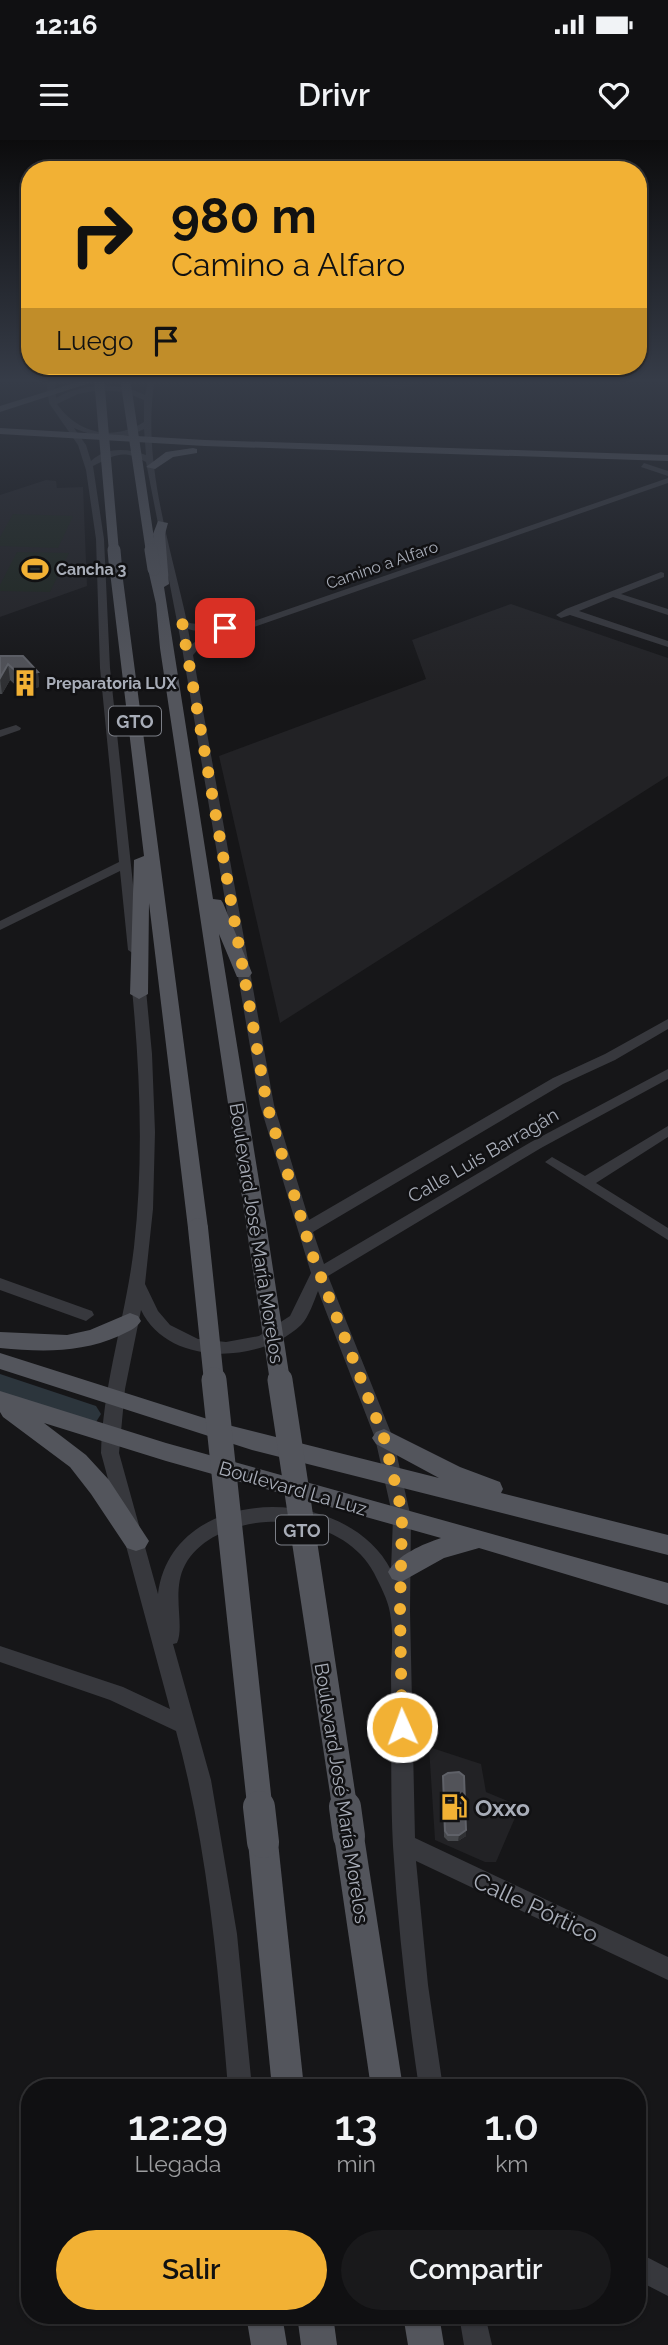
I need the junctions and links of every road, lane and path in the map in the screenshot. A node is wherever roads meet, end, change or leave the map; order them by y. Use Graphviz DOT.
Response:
graph roads {
  1 [pos="91,481"];
  2 [pos="108,481"];
  3 [pos="141,481"];
  4 [pos="154,481"];
  5 [pos="652,481"];
  6 [pos="665,481"];
  7 [pos="162,523"];
  8 [pos="498,537"];
  9 [pos="101,565"];
  10 [pos="393,573"];
  11 [pos="661,578"];
  12 [pos="612,594"];
  13 [pos="120,603"];
  14 [pos="162,604"];
  15 [pos="668,612"];
  16 [pos="182,624"];
  17 [pos="668,644"];
  18 [pos="188,655"];
  19 [pos="16,729"];
  20 [pos="0,734"];
  21 [pos="150,839"];
  22 [pos="125,864"];
  23 [pos="201,869"];
  24 [pos="0,926"];
  25 [pos="243,973"];
  26 [pos="139,994"];
  27 [pos="668,1023"];
  28 [pos="668,1073"];
  29 [pos="668,1131"];
  30 [pos="552,1162"];
  31 [pos="586,1182"];
  32 [pos="304,1230"];
  33 [pos="667,1234"];
  34 [pos="319,1274"];
  35 [pos="0,1284"];
  36 [pos="137,1284"];
  37 [pos="86,1315"];
  38 [pos="130,1321"];
  39 [pos="0,1340"];
  40 [pos="0,1361"];
  41 [pos="116,1398"];
  42 [pos="0,1402"];
  43 [pos="109,1436"];
  44 [pos="384,1438"];
  45 [pos="395,1479"];
  46 [pos="561,1516"];
  47 [pos="402,1518"];
  48 [pos="483,1538"];
  49 [pos="136,1541"];
  50 [pos="668,1545"];
  51 [pos="401,1572"];
  52 [pos="668,1594"];
  53 [pos="400,1611"];
  54 [pos="0,1654"];
  55 [pos="176,1692"];
  56 [pos="186,1726"];
  57 [pos="404,1844"];
  58 [pos="668,1969"];
  59 [pos="239,2079"];
  60 [pos="287,2079"];
  61 [pos="386,2079"];
  62 [pos="430,2079"];
  63 [pos="646,2270"];
  64 [pos="668,2283"];
  65 [pos="262,2324"];
  66 [pos="264,2324"];
  67 [pos="316,2324"];
  68 [pos="422,2324"];
  69 [pos="474,2324"];
  70 [pos="263,2345"];
  71 [pos="269,2345"];
  72 [pos="318,2345"];
  73 [pos="426,2345"];
  74 [pos="478,2345"];
  1 -- 9 [label="street"];
  2 -- 13 [label="main road, GTO, bridge"];
  3 -- 14 [label="main road, Boulevard José María Morelos / GTO, bridge"];
  4 -- 7 [label="street"];
  5 -- 8 [label="street, Camino a Alfaro"];
  6 -- 8 [label="street, Camino a Alfaro"];
  7 -- 14 [label="main road"];
  7 -- 16 [label="street"];
  8 -- 10 [label="street, Camino a Alfaro"];
  9 -- 13 [label="main road"];
  9 -- 22 [label="street"];
  10 -- 16 [label="street, Camino a Alfaro"];
  10 -- 18 [label="street, Camino a Alfaro"];
  11 -- 12 [label="street"];
  12 -- 15 [label="street"];
  12 -- 17 [label="street"];
  13 -- 21 [label="main road, GTO"];
  14 -- 23 [label="main road, Boulevard José María Morelos / GTO"];
  16 -- 18 [label="street"];
  18 -- 25 [label="street"];
  19 -- 20 [label="street"];
  21 -- 26 [label="main road"];
  21 -- 60 [label="main road, GTO, bridge"];
  22 -- 24 [label="street"];
  22 -- 26 [label="street"];
  23 -- 25 [label="main road"];
  23 -- 61 [label="main road, Boulevard José María Morelos / GTO, bridge"];
  25 -- 32 [label="street"];
  26 -- 36 [label="street"];
  27 -- 32 [label="street"];
  28 -- 34 [label="street, Calle Luis Barragán"];
  29 -- 31 [label="street"];
  30 -- 31 [label="street"];
  31 -- 33 [label="street"];
  32 -- 34 [label="street"];
  34 -- 36 [label="street"];
  34 -- 44 [label="street"];
  35 -- 37 [label="street"];
  36 -- 38 [label="street"];
  38 -- 39 [label="main road"];
  38 -- 41 [label="street"];
  40 -- 41 [label="main road, Boulevard La Luz"];
  41 -- 43 [label="street"];
  41 -- 45 [label="main road, Boulevard La Luz"];
  42 -- 43 [label="main road, Boulevard La Luz"];
  42 -- 49 [label="main road"];
  43 -- 47 [label="main road, Boulevard La Luz"];
  43 -- 49 [label="street"];
  44 -- 45 [label="street"];
  44 -- 46 [label="main road"];
  45 -- 46 [label="main road, Boulevard La Luz"];
  45 -- 47 [label="street"];
  46 -- 50 [label="main road, Boulevard La Luz"];
  47 -- 48 [label="main road, Boulevard La Luz"];
  47 -- 51 [label="street"];
  48 -- 51 [label="main road"];
  48 -- 52 [label="main road, Boulevard La Luz"];
  49 -- 55 [label="street"];
  51 -- 53 [label="street"];
  53 -- 55 [label="street"];
  53 -- 57 [label="street"];
  54 -- 56 [label="street"];
  55 -- 56 [label="street"];
  56 -- 59 [label="street"];
  57 -- 58 [label="street, Calle Pórtico"];
  57 -- 62 [label="street"];
  63 -- 64 [label="street"];
  65 -- 70 [label="street"];
  66 -- 71 [label="main road"];
  67 -- 72 [label="main road"];
  68 -- 73 [label="main road"];
  69 -- 74 [label="street"];
}
